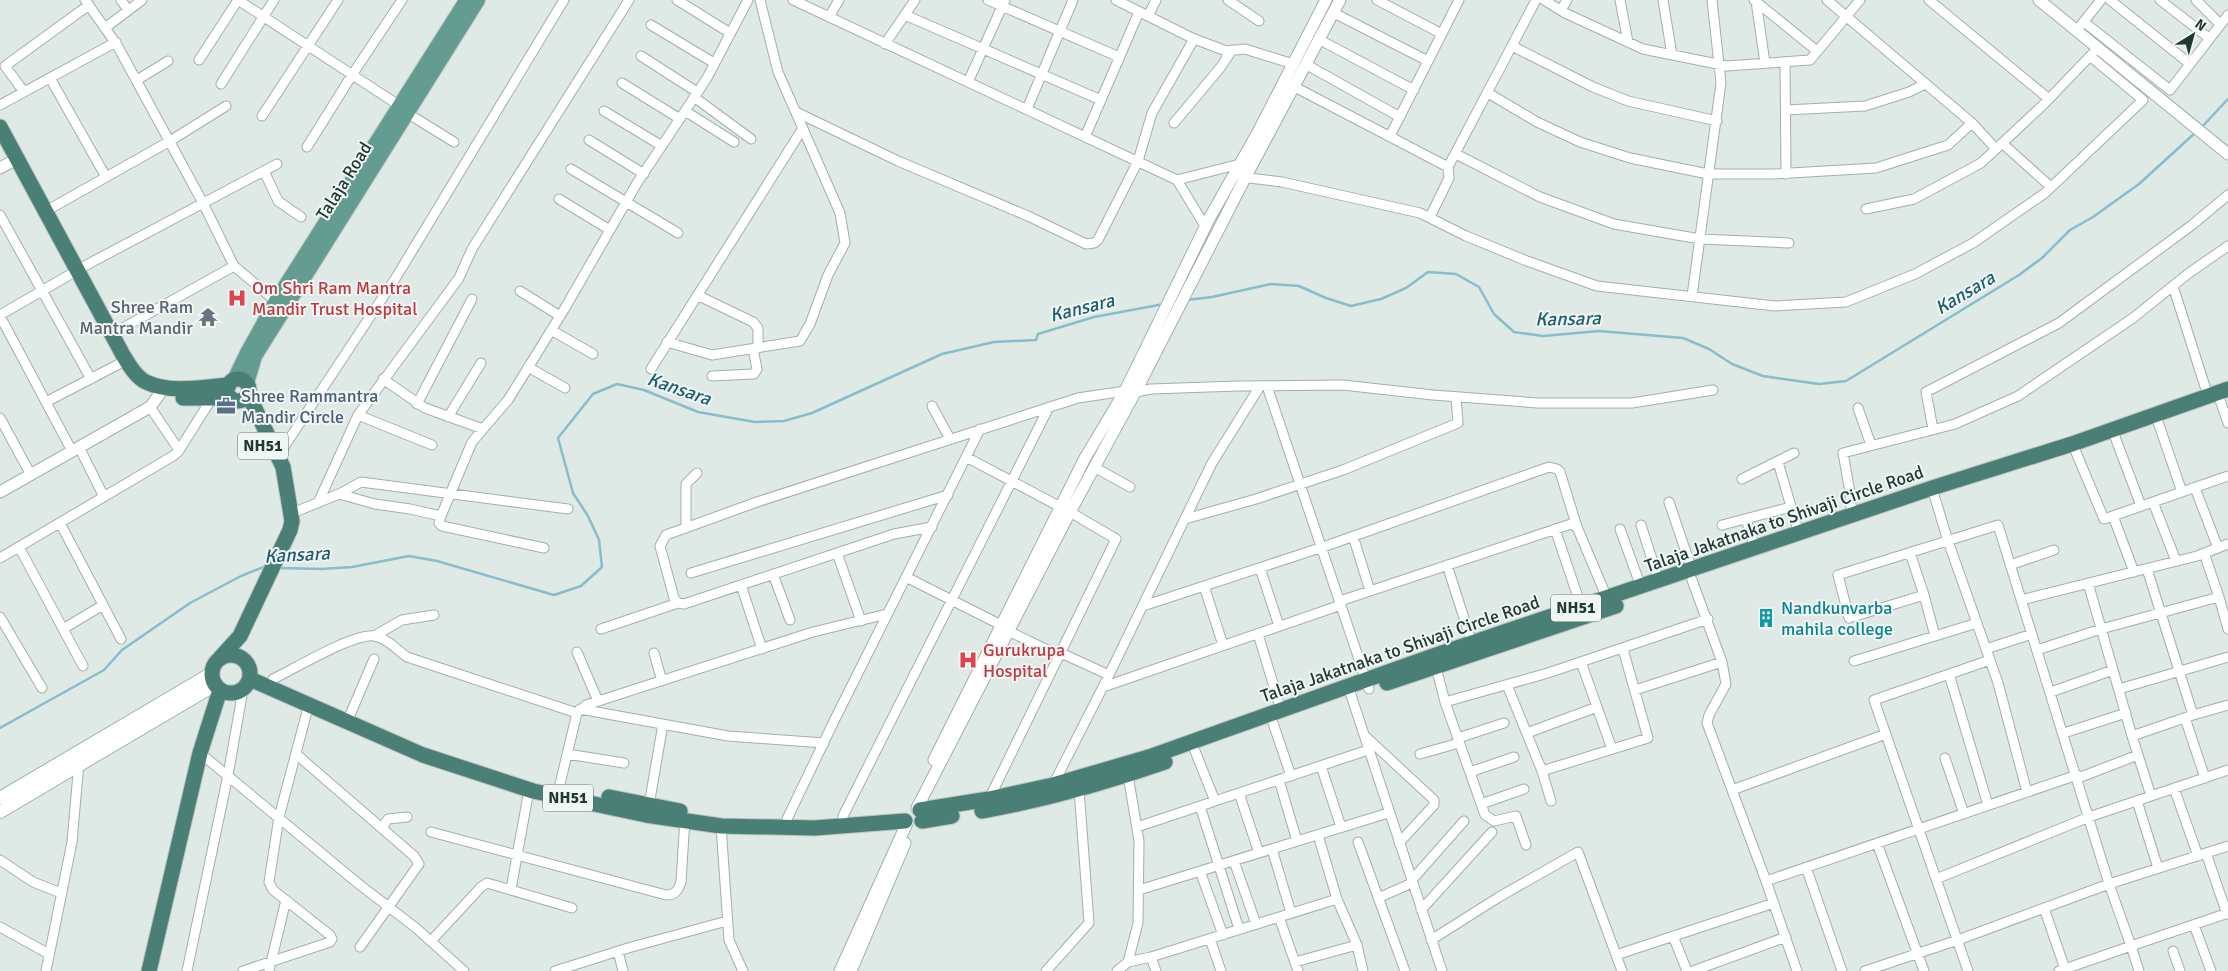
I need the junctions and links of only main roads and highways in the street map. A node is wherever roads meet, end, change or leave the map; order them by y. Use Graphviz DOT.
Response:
graph roads {
  1 [pos="467,0"];
  2 [pos="478,0"];
  3 [pos="405,110"];
  4 [pos="0,127"];
  5 [pos="0,142"];
  6 [pos="10,163"];
  7 [pos="74,272"];
  8 [pos="238,390"];
  9 [pos="161,391"];
  10 [pos="2221,396"];
  11 [pos="287,490"];
  12 [pos="1934,492"];
  13 [pos="1692,575"];
  14 [pos="241,634"];
  15 [pos="220,658"];
  16 [pos="247,675"];
  17 [pos="216,682"];
  18 [pos="1368,684"];
  19 [pos="1350,691"];
  20 [pos="0,798"];
  21 [pos="0,812"];
  22 [pos="686,816"];
  23 [pos="912,816"];
  24 [pos="149,971"];
  1 -- 3 [label="main road, Talaja Road"];
  2 -- 3 [label="main road, Talaja Road"];
  3 -- 8 [label="main road, Talaja Road"];
  4 -- 6 [label="highway"];
  5 -- 6 [label="highway"];
  6 -- 7 [label="highway"];
  6 -- 7 [label="highway"];
  7 -- 9 [label="highway"];
  7 -- 9 [label="highway"];
  8 -- 9 [label="highway"];
  8 -- 9 [label="highway"];
  8 -- 11 [label="highway, NH51"];
  8 -- 11 [label="highway, NH51"];
  10 -- 12 [label="highway, Talaja Jakatnaka to Shivaji Circle Road / NH51"];
  10 -- 12 [label="highway, Talaja Jakatnaka to Shivaji Circle Road / NH51"];
  11 -- 14 [label="highway, NH51"];
  12 -- 13 [label="highway, Talaja Jakatnaka to Shivaji Circle Road / NH51"];
  12 -- 13 [label="highway, Talaja Jakatnaka to Shivaji Circle Road / NH51"];
  13 -- 18 [label="highway, Talaja Jakatnaka to Shivaji Circle Road / NH51"];
  13 -- 18 [label="highway, Talaja Jakatnaka to Shivaji Circle Road / NH51"];
  14 -- 15 [label="highway, NH51"];
  14 -- 16 [label="highway"];
  15 -- 16 [label="highway, NH51"];
  15 -- 17 [label="highway, NH51"];
  16 -- 17 [label="highway, NH51"];
  16 -- 22 [label="highway, Talaja Jakatnaka to Shivaji Circle Road / NH51"];
  16 -- 22 [label="highway, Talaja Jakatnaka to Shivaji Circle Road / NH51"];
  17 -- 20 [label="main road"];
  17 -- 21 [label="main road"];
  17 -- 24 [label="highway, NH51"];
  18 -- 19 [label="highway, Talaja Jakatnaka to Shivaji Circle Road / NH51"];
  19 -- 23 [label="highway, Talaja Jakatnaka to Shivaji Circle Road / NH51"];
  19 -- 23 [label="highway, Talaja Jakatnaka to Shivaji Circle Road / NH51"];
  22 -- 23 [label="highway, Talaja Jakatnaka to Shivaji Circle Road / NH51"];
  22 -- 23 [label="highway, Talaja Jakatnaka to Shivaji Circle Road / NH51"];
}
